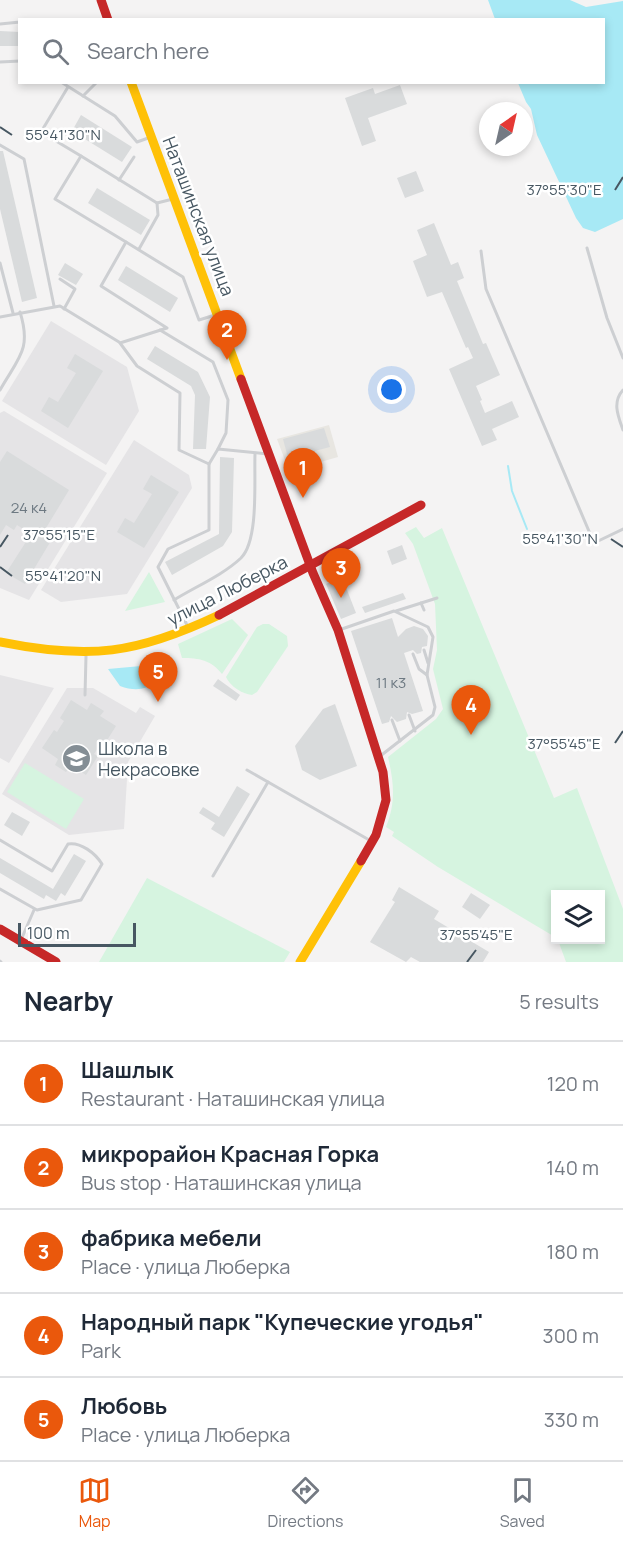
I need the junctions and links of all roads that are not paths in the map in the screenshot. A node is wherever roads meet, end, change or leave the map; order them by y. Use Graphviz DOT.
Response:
graph roads {
  1 [pos="101,0"];
  2 [pos="107,18"];
  3 [pos="18,21"];
  4 [pos="0,24"];
  5 [pos="18,61"];
  6 [pos="0,62"];
  7 [pos="64,84"];
  8 [pos="95,84"];
  9 [pos="132,84"];
  10 [pos="68,87"];
  11 [pos="83,96"];
  12 [pos="152,137"];
  13 [pos="0,145"];
  14 [pos="81,156"];
  15 [pos="134,158"];
  16 [pos="119,180"];
  17 [pos="175,198"];
  18 [pos="157,203"];
  19 [pos="126,242"];
  20 [pos="587,248"];
  21 [pos="139,250"];
  22 [pos="481,251"];
  23 [pos="0,263"];
  24 [pos="60,279"];
  25 [pos="54,306"];
  26 [pos="64,309"];
  27 [pos="20,312"];
  28 [pos="13,313"];
  29 [pos="218,314"];
  30 [pos="0,317"];
  31 [pos="160,330"];
  32 [pos="120,343"];
  33 [pos="623,357"];
  34 [pos="0,390"];
  35 [pos="623,390"];
  36 [pos="623,430"];
  37 [pos="218,449"];
  38 [pos="255,454"];
  39 [pos="270,454"];
  40 [pos="209,464"];
  41 [pos="421,505"];
  42 [pos="623,529"];
  43 [pos="310,565"];
  44 [pos="437,598"];
  45 [pos="174,600"];
  46 [pos="421,603"];
  47 [pos="424,610"];
  48 [pos="394,612"];
  49 [pos="190,630"];
  50 [pos="338,630"];
  51 [pos="0,642"];
  52 [pos="424,650"];
  53 [pos="413,654"];
  54 [pos="86,656"];
  55 [pos="429,666"];
  56 [pos="427,675"];
  57 [pos="85,695"];
  58 [pos="408,715"];
  59 [pos="392,720"];
  60 [pos="415,731"];
  61 [pos="400,742"];
  62 [pos="378,759"];
  63 [pos="247,770"];
  64 [pos="268,782"];
  65 [pos="0,840"];
  66 [pos="372,842"];
  67 [pos="213,876"];
  68 [pos="0,889"];
  69 [pos="34,910"];
  70 [pos="0,929"];
  71 [pos="20,941"];
  72 [pos="56,962"];
  73 [pos="300,962"];
  1 -- 2 [label="street"];
  3 -- 4 [label="lane"];
  5 -- 6 [label="lane"];
  7 -- 10 [label="lane"];
  8 -- 11 [label="lane"];
  9 -- 12 [label="street, Наташинская улица"];
  10 -- 11 [label="lane"];
  10 -- 14 [label="lane"];
  11 -- 12 [label="lane"];
  12 -- 17 [label="street, Наташинская улица"];
  13 -- 25 [label="lane"];
  14 -- 16 [label="lane"];
  14 -- 19 [label="lane"];
  15 -- 16 [label="lane"];
  16 -- 18 [label="lane"];
  17 -- 18 [label="lane"];
  17 -- 29 [label="street, Наташинская улица"];
  18 -- 21 [label="lane"];
  19 -- 21 [label="lane"];
  19 -- 31 [label="lane"];
  20 -- 33 [label="lane"];
  21 -- 29 [label="lane"];
  22 -- 42 [label="lane"];
  23 -- 28 [label="lane"];
  24 -- 26 [label="lane"];
  25 -- 26 [label="lane"];
  25 -- 27 [label="lane"];
  26 -- 32 [label="lane"];
  27 -- 28 [label="lane"];
  27 -- 34 [label="lane"];
  28 -- 30 [label="lane"];
  29 -- 39 [label="street, Наташинская улица"];
  31 -- 32 [label="lane"];
  31 -- 37 [label="lane"];
  32 -- 40 [label="lane"];
  35 -- 36 [label="lane"];
  37 -- 38 [label="lane"];
  37 -- 40 [label="lane"];
  38 -- 39 [label="lane"];
  38 -- 45 [label="lane"];
  39 -- 43 [label="street, Наташинская улица"];
  40 -- 45 [label="lane"];
  41 -- 43 [label="street, улица Люберка"];
  43 -- 49 [label="street, улица Люберка"];
  43 -- 50 [label="street, Наташинская улица"];
  44 -- 46 [label="lane"];
  45 -- 49 [label="lane"];
  46 -- 47 [label="lane"];
  46 -- 48 [label="lane"];
  48 -- 50 [label="lane"];
  48 -- 55 [label="lane"];
  49 -- 54 [label="street, улица Люберка"];
  50 -- 62 [label="street, Наташинская улица"];
  51 -- 54 [label="street, улица Люберка"];
  52 -- 55 [label="lane"];
  53 -- 56 [label="lane"];
  54 -- 57 [label="lane"];
  55 -- 56 [label="lane"];
  56 -- 60 [label="lane"];
  58 -- 60 [label="lane"];
  59 -- 61 [label="lane"];
  60 -- 61 [label="lane"];
  61 -- 62 [label="lane"];
  62 -- 66 [label="street, Наташинская улица"];
  63 -- 64 [label="lane"];
  64 -- 66 [label="lane"];
  64 -- 67 [label="lane"];
  65 -- 69 [label="lane"];
  66 -- 73 [label="street, Наташинская улица"];
  68 -- 69 [label="lane"];
  69 -- 71 [label="lane"];
  70 -- 71 [label="street"];
  71 -- 72 [label="street"];
}
